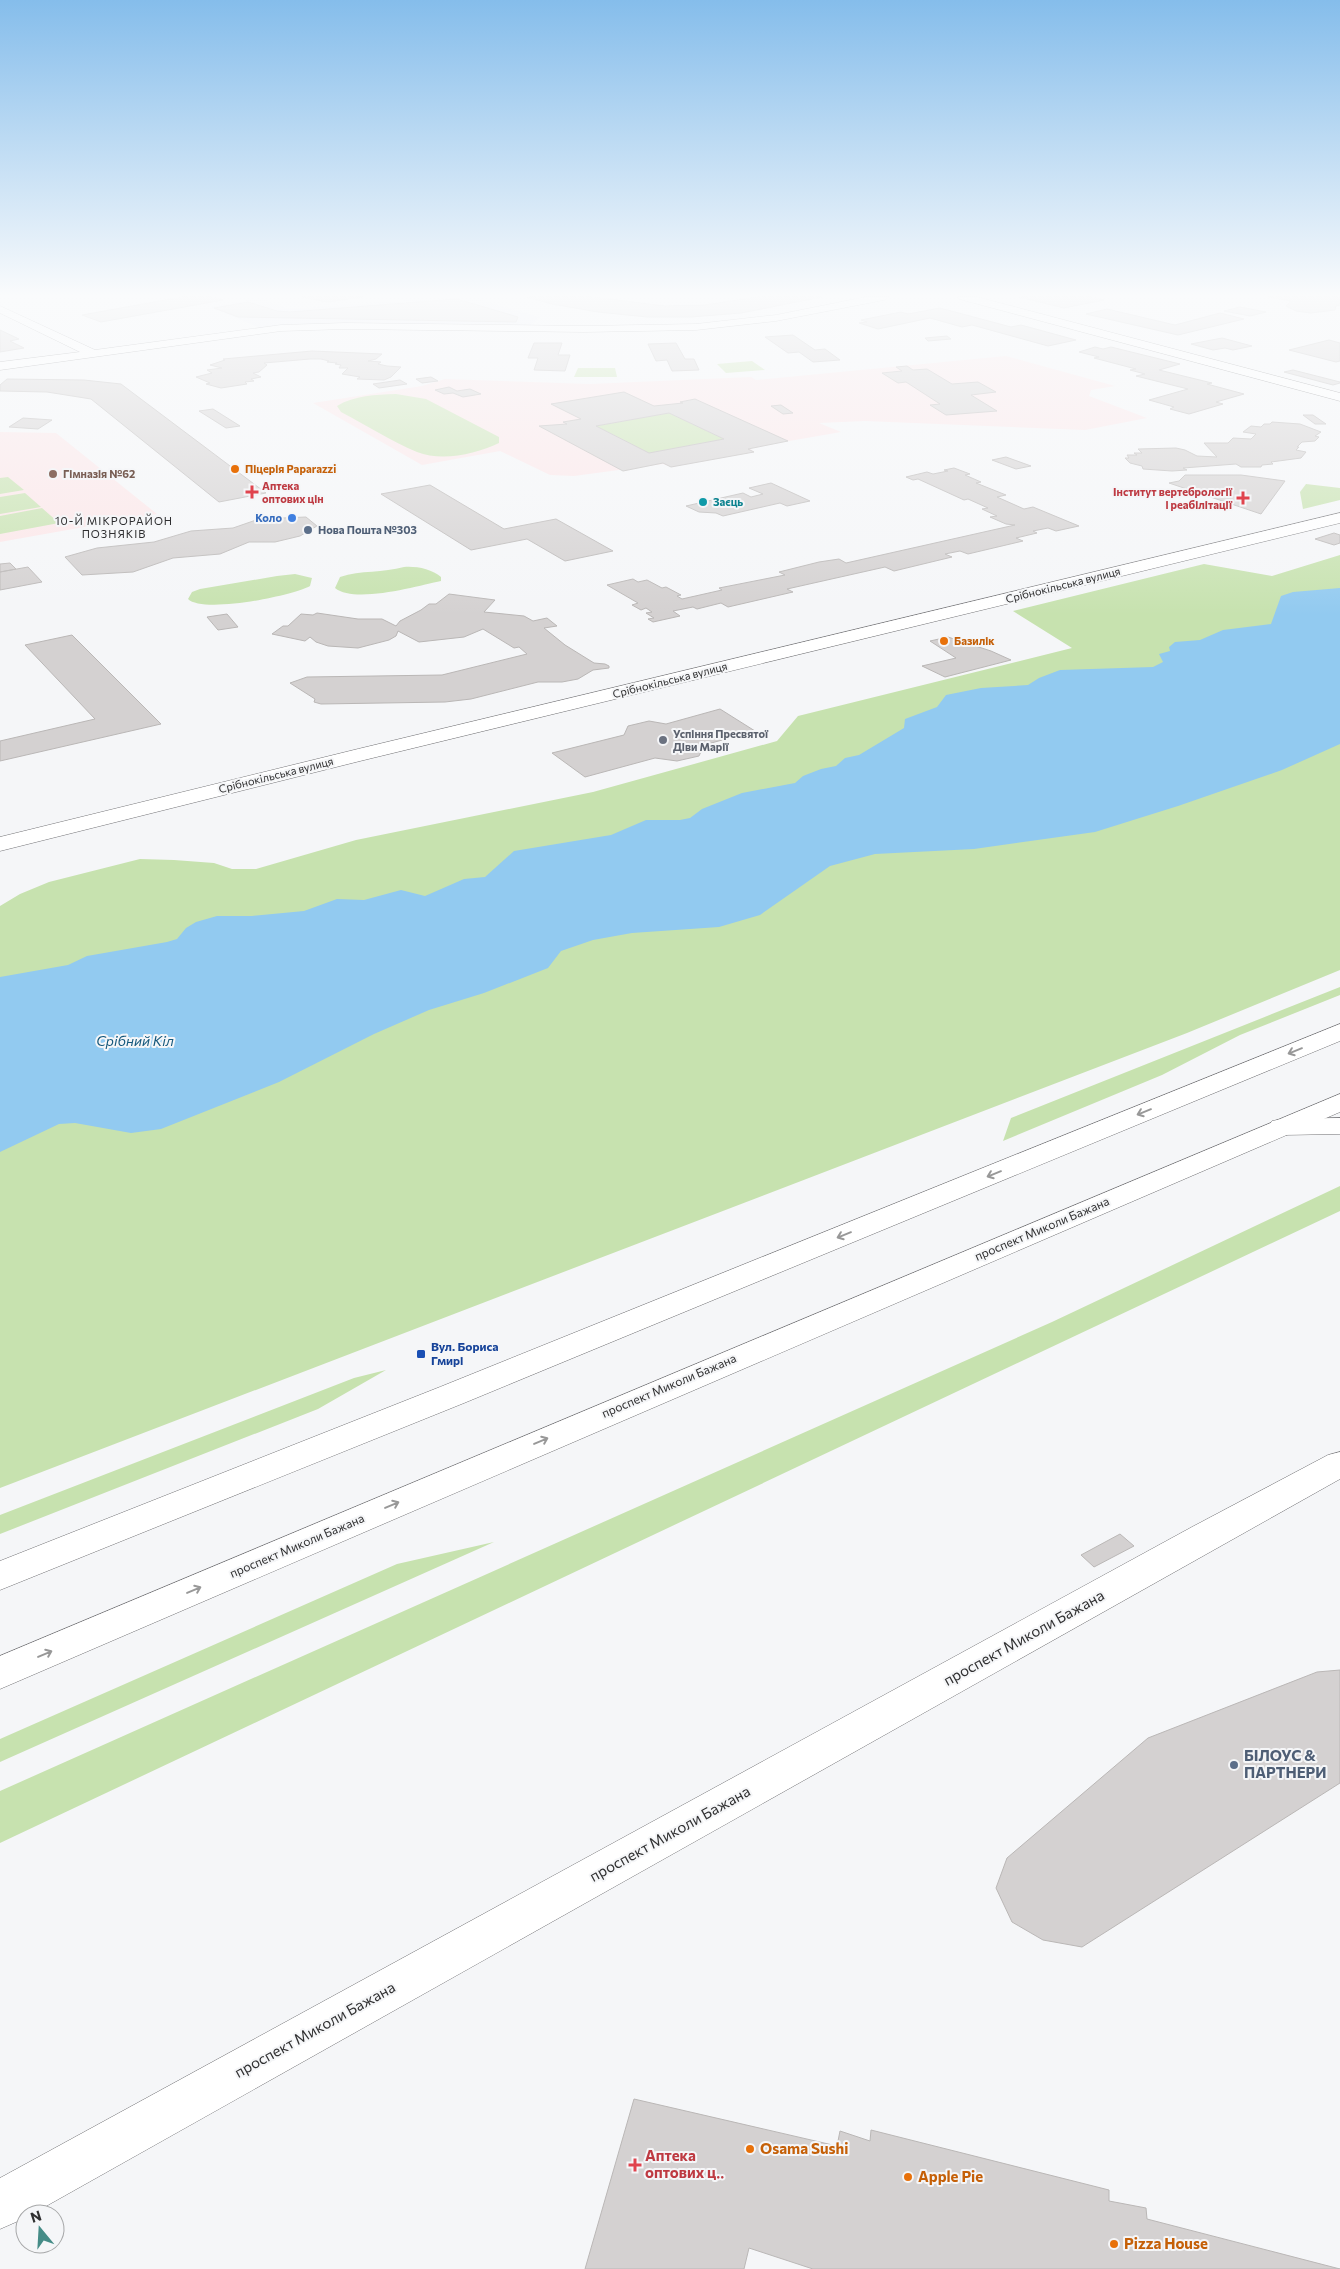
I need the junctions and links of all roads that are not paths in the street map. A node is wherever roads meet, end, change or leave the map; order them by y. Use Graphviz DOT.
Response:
graph roads {
  1 [pos="1340,518"];
  2 [pos="0,844"];
  3 [pos="1340,1032"];
  4 [pos="1340,1102"];
  5 [pos="1340,1126"];
  6 [pos="1282,1127"];
  7 [pos="1340,1464"];
  8 [pos="0,1576"];
  9 [pos="0,1673"];
  10 [pos="0,2205"];
  1 -- 2 [label="main road, Срібнокільська вулиця"];
  3 -- 8 [label="main road, one-way"];
  4 -- 6 [label="main road, проспект Миколи Бажана"];
  5 -- 6 [label="main road"];
  9 -- 6 [label="main road, проспект Миколи Бажана, one-way"];
  7 -- 10 [label="main road, проспект Миколи Бажана"];
}
